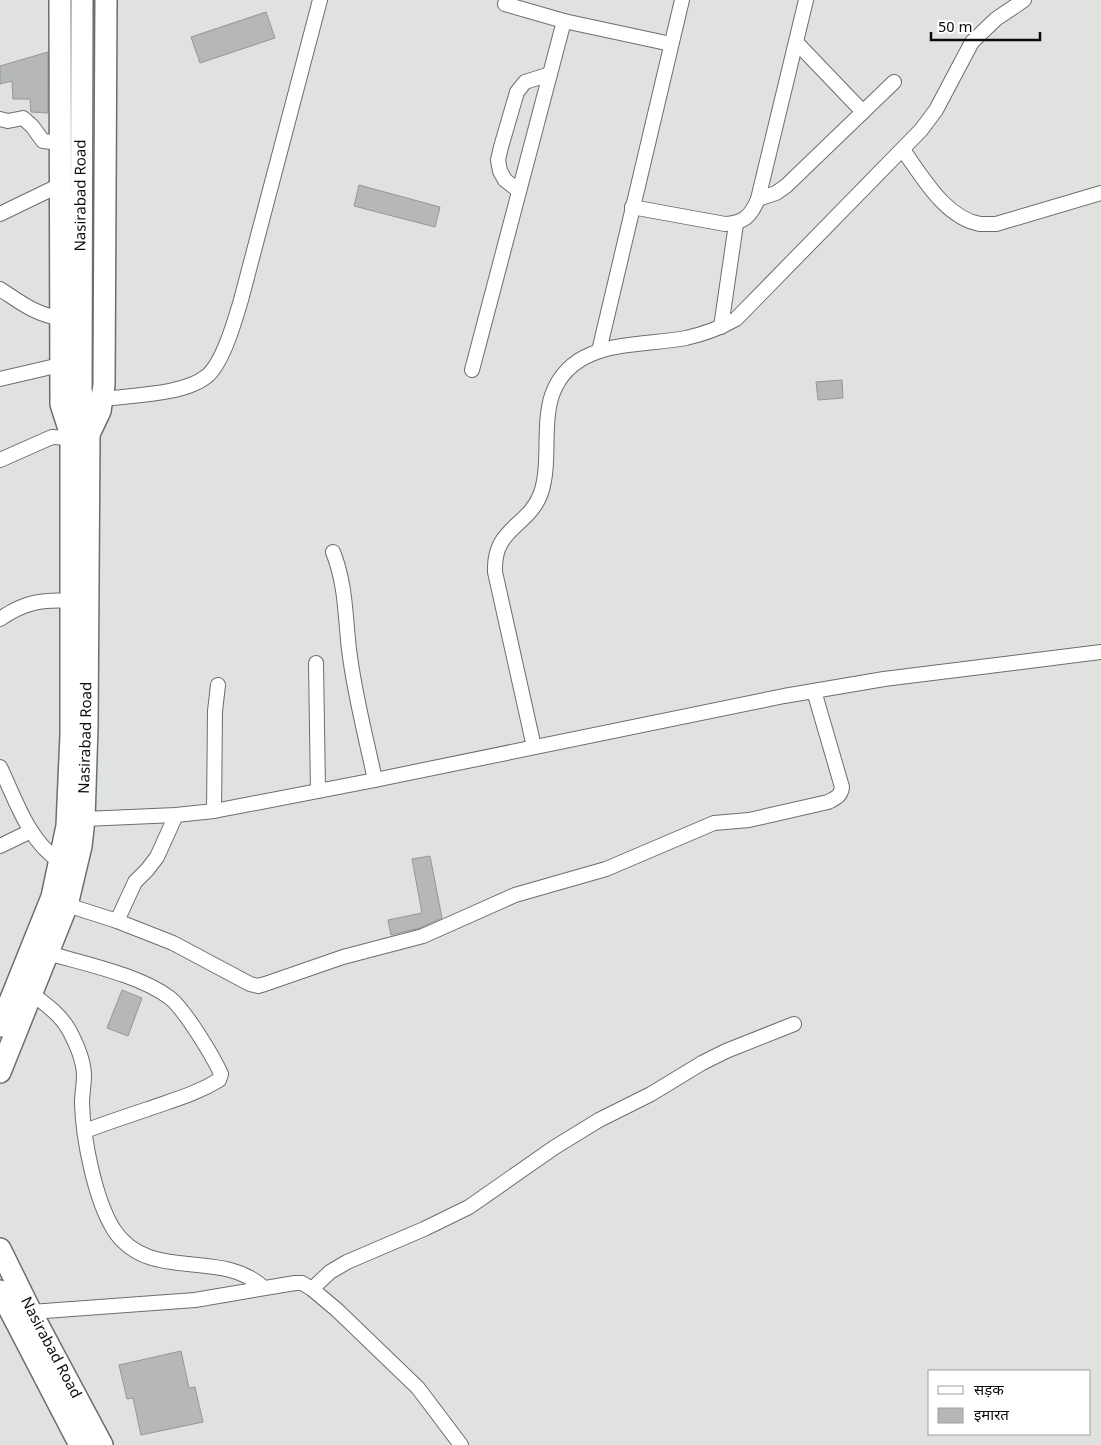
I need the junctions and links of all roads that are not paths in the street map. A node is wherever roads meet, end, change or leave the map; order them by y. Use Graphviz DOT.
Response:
graph roads {
  1 [pos="60,0"];
  2 [pos="82,0"];
  3 [pos="106,0"];
  4 [pos="320,0"];
  5 [pos="682,0"];
  6 [pos="806,0"];
  7 [pos="1024,0"];
  8 [pos="505,4"];
  9 [pos="564,21"];
  10 [pos="796,42"];
  11 [pos="671,44"];
  12 [pos="550,74"];
  13 [pos="894,82"];
  14 [pos="863,112"];
  15 [pos="0,119"];
  16 [pos="60,143"];
  17 [pos="903,150"];
  18 [pos="60,185"];
  19 [pos="519,191"];
  20 [pos="1101,193"];
  21 [pos="758,198"];
  22 [pos="632,207"];
  23 [pos="0,214"];
  24 [pos="736,224"];
  25 [pos="0,289"];
  26 [pos="60,318"];
  27 [pos="721,327"];
  28 [pos="599,351"];
  29 [pos="60,365"];
  30 [pos="472,370"];
  31 [pos="0,379"];
  32 [pos="103,399"];
  33 [pos="77,436"];
  34 [pos="0,460"];
  35 [pos="333,552"];
  36 [pos="72,601"];
  37 [pos="0,619"];
  38 [pos="1101,652"];
  39 [pos="316,663"];
  40 [pos="218,685"];
  41 [pos="814,690"];
  42 [pos="534,747"];
  43 [pos="0,767"];
  44 [pos="375,780"];
  45 [pos="318,791"];
  46 [pos="214,811"];
  47 [pos="176,815"];
  48 [pos="84,819"];
  49 [pos="31,831"];
  50 [pos="0,846"];
  51 [pos="60,861"];
  52 [pos="66,905"];
  53 [pos="117,921"];
  54 [pos="48,952"];
  55 [pos="31,993"];
  56 [pos="794,1024"];
  57 [pos="0,1026"];
  58 [pos="0,1072"];
  59 [pos="85,1131"];
  60 [pos="0,1249"];
  61 [pos="264,1288"];
  62 [pos="312,1289"];
  63 [pos="0,1291"];
  64 [pos="30,1312"];
  65 [pos="80,1445"];
  66 [pos="102,1445"];
  67 [pos="461,1445"];
  1 -- 16 [label="highway"];
  2 -- 33 [label="highway, Nasirabad Road"];
  3 -- 32 [label="highway"];
  4 -- 32 [label="street"];
  5 -- 11 [label="street"];
  6 -- 10 [label="street"];
  7 -- 17 [label="street"];
  8 -- 9 [label="street"];
  9 -- 11 [label="street"];
  9 -- 12 [label="street"];
  10 -- 14 [label="street"];
  10 -- 21 [label="street"];
  11 -- 22 [label="street"];
  12 -- 19 [label="street"];
  12 -- 19 [label="street"];
  13 -- 14 [label="street"];
  14 -- 21 [label="street"];
  15 -- 16 [label="street"];
  16 -- 18 [label="highway"];
  17 -- 20 [label="street"];
  17 -- 27 [label="street"];
  18 -- 23 [label="street"];
  18 -- 26 [label="highway"];
  19 -- 30 [label="street"];
  21 -- 24 [label="street"];
  22 -- 24 [label="street"];
  22 -- 28 [label="street"];
  24 -- 27 [label="street"];
  25 -- 26 [label="street"];
  26 -- 29 [label="highway"];
  27 -- 28 [label="street"];
  28 -- 42 [label="street"];
  29 -- 31 [label="street"];
  29 -- 33 [label="highway"];
  32 -- 33 [label="highway"];
  33 -- 34 [label="street"];
  33 -- 36 [label="highway, Nasirabad Road"];
  33 -- 48 [label="highway, Nasirabad Road"];
  35 -- 44 [label="street"];
  36 -- 37 [label="street"];
  36 -- 51 [label="highway, Nasirabad Road"];
  38 -- 41 [label="street"];
  39 -- 45 [label="street"];
  40 -- 46 [label="street"];
  41 -- 42 [label="street"];
  41 -- 53 [label="street"];
  42 -- 44 [label="street"];
  43 -- 49 [label="street"];
  44 -- 45 [label="street"];
  45 -- 46 [label="street"];
  46 -- 47 [label="street"];
  47 -- 48 [label="street"];
  47 -- 53 [label="street"];
  48 -- 52 [label="highway, Nasirabad Road"];
  49 -- 50 [label="street"];
  49 -- 51 [label="street"];
  51 -- 57 [label="highway, Nasirabad Road"];
  52 -- 53 [label="street"];
  52 -- 54 [label="highway, Nasirabad Road"];
  54 -- 55 [label="highway, Nasirabad Road"];
  54 -- 59 [label="street"];
  55 -- 58 [label="highway, Nasirabad Road"];
  55 -- 59 [label="street"];
  56 -- 62 [label="street"];
  59 -- 61 [label="street"];
  60 -- 64 [label="highway, Nasirabad Road"];
  61 -- 62 [label="street"];
  61 -- 64 [label="street"];
  62 -- 67 [label="street"];
  63 -- 65 [label="highway, Nasirabad Road"];
  64 -- 66 [label="highway, Nasirabad Road"];
}
